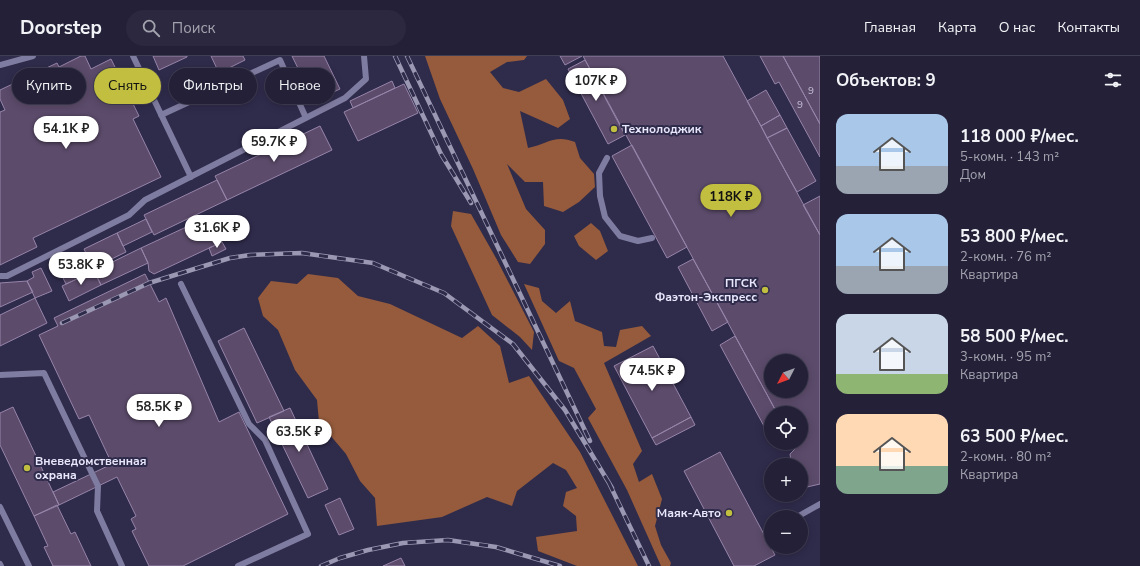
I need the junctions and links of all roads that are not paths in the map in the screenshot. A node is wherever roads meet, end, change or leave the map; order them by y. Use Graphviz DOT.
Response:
graph roads {
  1 [pos="33,56"];
  2 [pos="133,56"];
  3 [pos="364,56"];
  4 [pos="0,65"];
  5 [pos="161,115"];
  6 [pos="306,118"];
  7 [pos="607,158"];
  8 [pos="191,177"];
  9 [pos="652,238"];
  10 [pos="0,276"];
  11 [pos="181,284"];
  12 [pos="0,375"];
  13 [pos="820,504"];
  14 [pos="0,507"];
  15 [pos="808,511"];
  16 [pos="29,566"];
  17 [pos="122,566"];
  18 [pos="238,566"];
  1 -- 4 [label="lane"];
  2 -- 5 [label="lane"];
  3 -- 6 [label="lane"];
  5 -- 6 [label="lane"];
  5 -- 8 [label="lane"];
  6 -- 8 [label="lane"];
  7 -- 9 [label="lane"];
  8 -- 10 [label="lane"];
  11 -- 18 [label="lane"];
  12 -- 17 [label="lane"];
  13 -- 15 [label="lane"];
  14 -- 16 [label="lane"];
}
